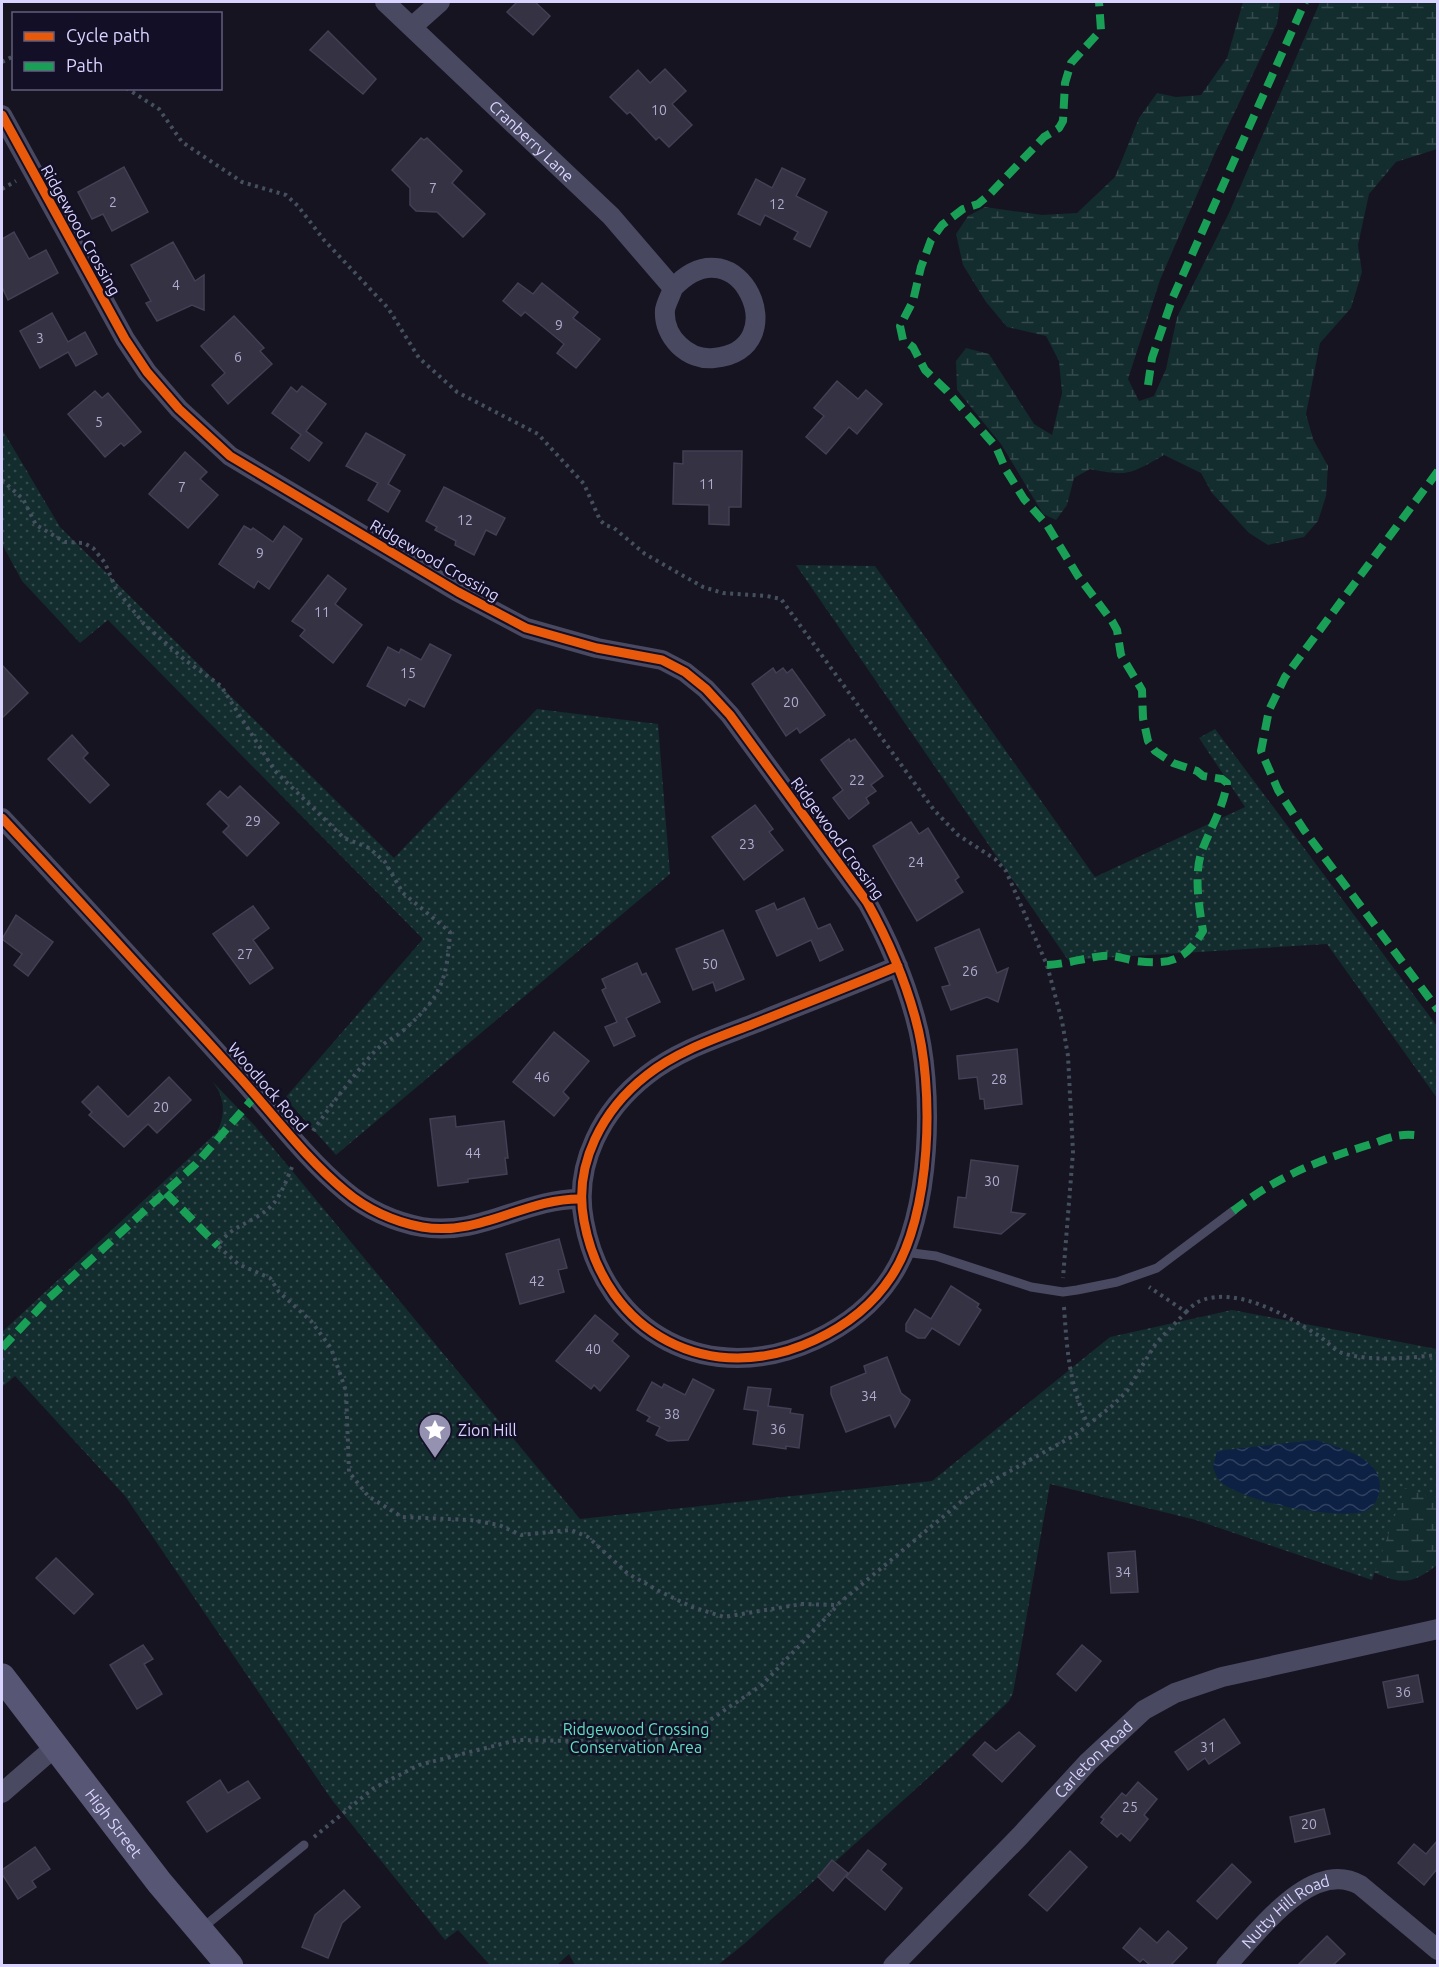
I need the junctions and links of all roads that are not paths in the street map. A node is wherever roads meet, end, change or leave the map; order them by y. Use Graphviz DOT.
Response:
graph roads {
  1 [pos="385,2"];
  2 [pos="440,2"];
  3 [pos="413,26"];
  4 [pos="2,115"];
  5 [pos="673,288"];
  6 [pos="2,818"];
  7 [pos="898,966"];
  8 [pos="580,1199"];
  9 [pos="1233,1211"];
  10 [pos="904,1252"];
  11 [pos="1437,1629"];
  12 [pos="2,1677"];
  13 [pos="55,1747"];
  14 [pos="2,1793"];
  15 [pos="304,1845"];
  16 [pos="200,1931"];
  17 [pos="1437,1950"];
  18 [pos="230,1965"];
  19 [pos="893,1965"];
  20 [pos="1226,1965"];
  1 -- 3 [label="street, Cranberry Lane"];
  2 -- 3 [label="street"];
  3 -- 5 [label="street, Cranberry Lane"];
  4 -- 7 [label="street, Ridgewood Crossing"];
  5 -- 5 [label="street"];
  6 -- 8 [label="street, Woodlock Road"];
  7 -- 8 [label="street, Ridgewood Crossing"];
  7 -- 10 [label="street, Ridgewood Crossing"];
  8 -- 10 [label="street, Ridgewood Crossing"];
  9 -- 10 [label="lane"];
  11 -- 19 [label="street, Carleton Road"];
  12 -- 13 [label="main road, High Street"];
  13 -- 14 [label="street"];
  13 -- 16 [label="main road, High Street"];
  15 -- 16 [label="lane"];
  16 -- 18 [label="main road, High Street"];
  17 -- 20 [label="street, Nutty Hill Road"];
}
